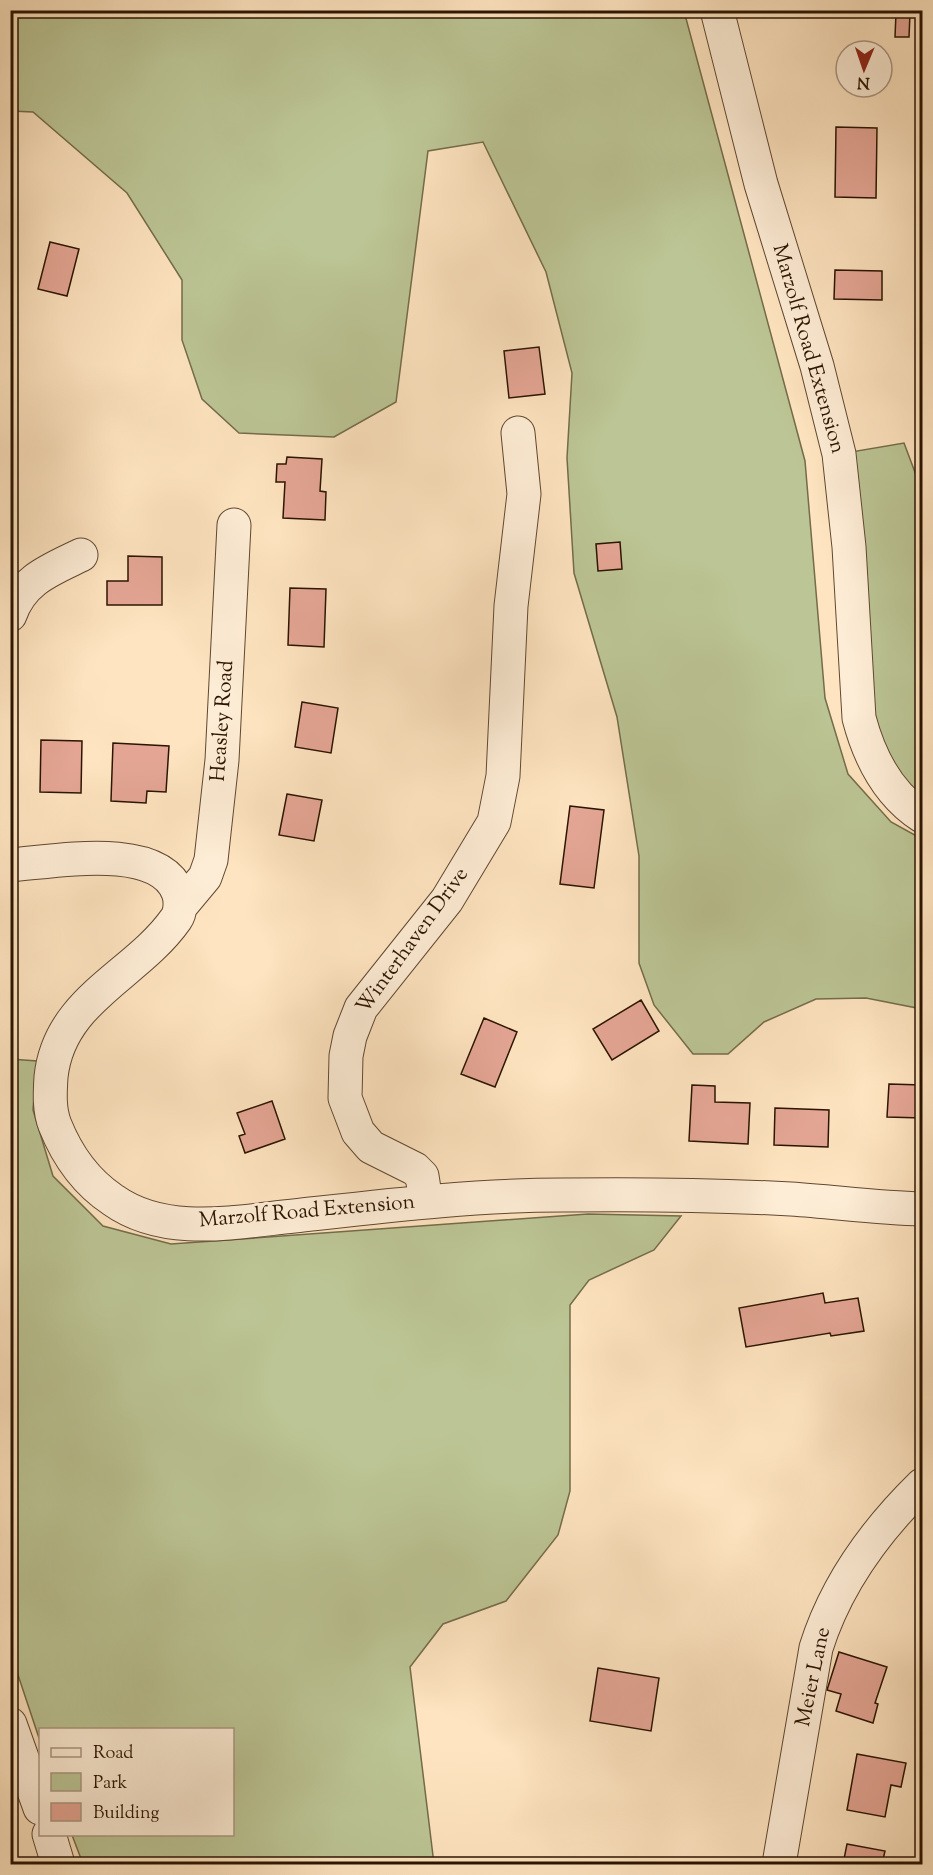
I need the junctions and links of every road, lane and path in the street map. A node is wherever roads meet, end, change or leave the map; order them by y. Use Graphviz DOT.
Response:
graph roads {
  1 [pos="717,10"];
  2 [pos="518,433"];
  3 [pos="234,525"];
  4 [pos="81,555"];
  5 [pos="10,615"];
  6 [pos="922,816"];
  7 [pos="10,865"];
  8 [pos="180,907"];
  9 [pos="426,1202"];
  10 [pos="922,1209"];
  11 [pos="922,1485"];
  12 [pos="10,1724"];
  13 [pos="39,1805"];
  14 [pos="50,1836"];
  15 [pos="58,1864"];
  16 [pos="779,1864"];
  1 -- 6 [label="street, Marzolf Road Extension"];
  2 -- 9 [label="street, Winterhaven Drive"];
  3 -- 8 [label="street, Heasley Road"];
  4 -- 5 [label="street"];
  7 -- 8 [label="street"];
  8 -- 9 [label="street, Marzolf Road Extension"];
  9 -- 10 [label="street, Marzolf Road Extension"];
  11 -- 16 [label="street, Meier Lane"];
  12 -- 13 [label="street"];
  14 -- 15 [label="street"];
}
